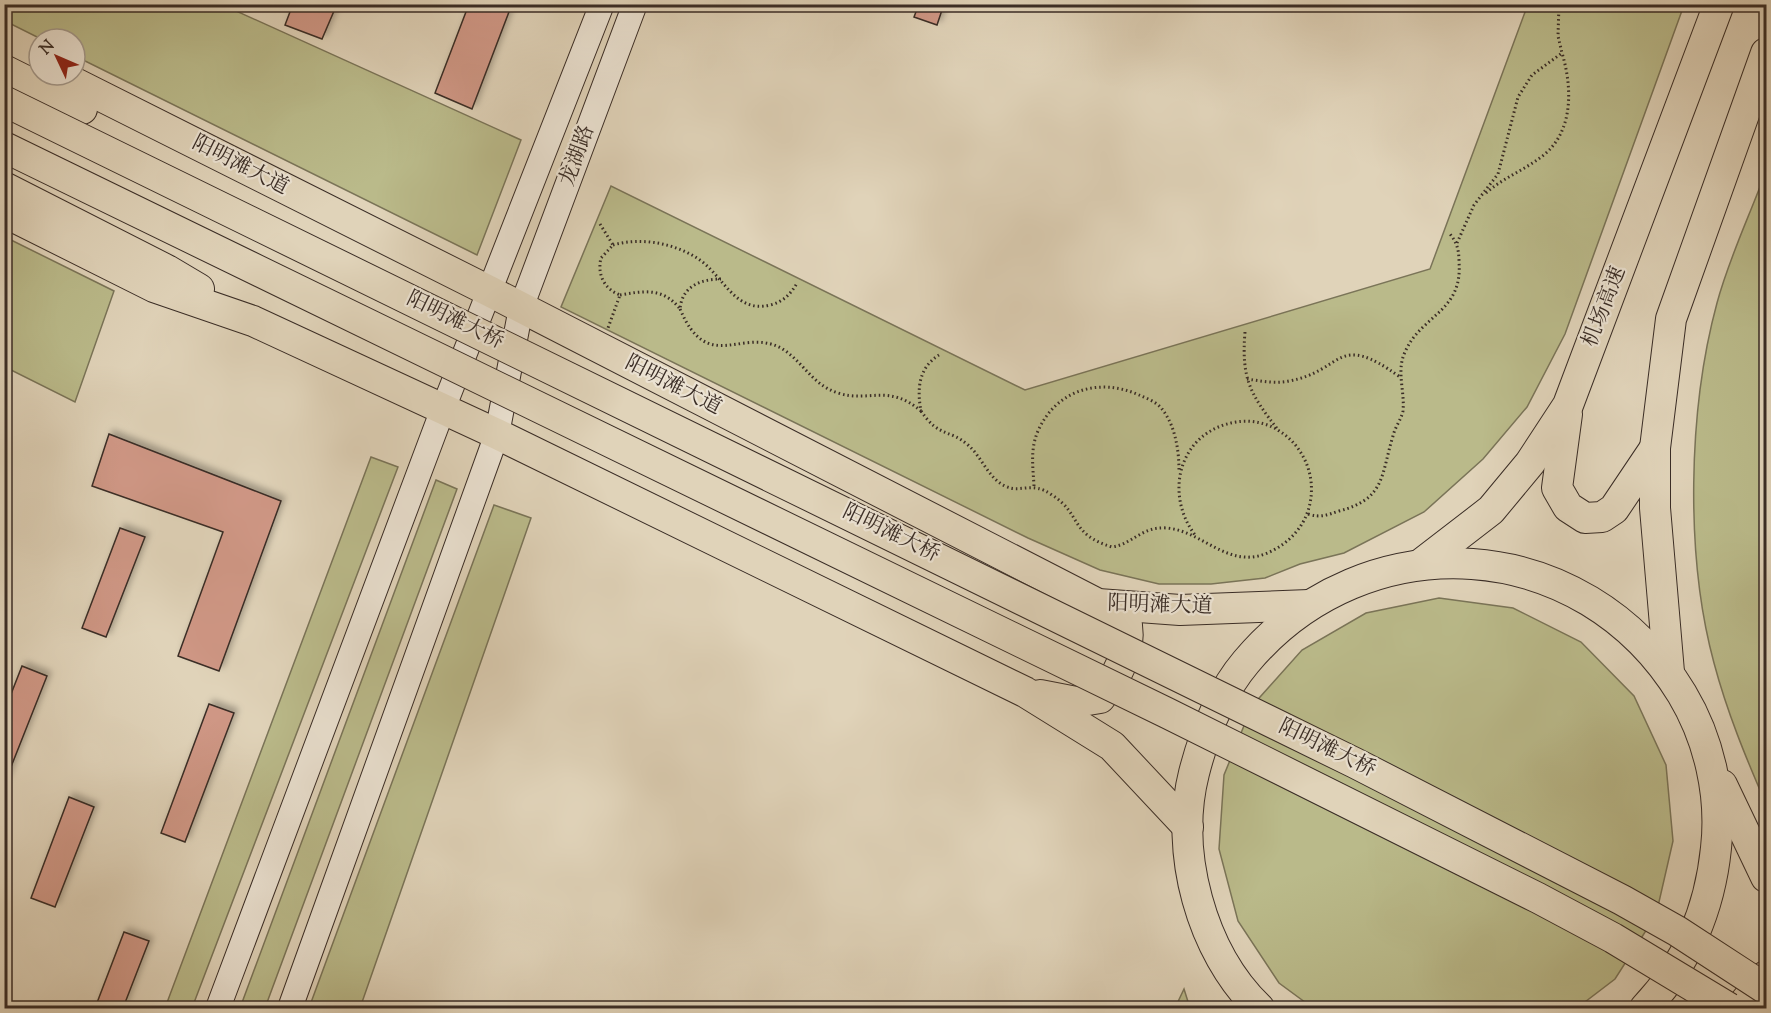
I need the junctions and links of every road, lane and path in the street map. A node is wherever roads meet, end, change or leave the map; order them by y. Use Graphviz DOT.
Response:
graph roads {
  1 [pos="602,4"];
  2 [pos="635,4"];
  3 [pos="1559,4"];
  4 [pos="1719,4"];
  5 [pos="4,48"];
  6 [pos="1562,53"];
  7 [pos="1767,53"];
  8 [pos="27,59"];
  9 [pos="4,70"];
  10 [pos="83,87"];
  11 [pos="4,101"];
  12 [pos="4,147"];
  13 [pos="4,187"];
  14 [pos="1480,198"];
  15 [pos="4,212"];
  16 [pos="600,224"];
  17 [pos="1449,233"];
  18 [pos="1457,243"];
  19 [pos="613,245"];
  20 [pos="399,246"];
  21 [pos="721,279"];
  22 [pos="797,283"];
  23 [pos="491,292"];
  24 [pos="620,295"];
  25 [pos="521,308"];
  26 [pos="680,309"];
  27 [pos="253,321"];
  28 [pos="1245,332"];
  29 [pos="600,348"];
  30 [pos="939,355"];
  31 [pos="1400,377"];
  32 [pos="1247,378"];
  33 [pos="1568,405"];
  34 [pos="443,409"];
  35 [pos="921,411"];
  36 [pos="1281,433"];
  37 [pos="497,434"];
  38 [pos="1655,448"];
  39 [pos="1179,471"];
  40 [pos="1034,486"];
  41 [pos="1308,514"];
  42 [pos="1195,535"];
  43 [pos="1421,564"];
  44 [pos="1098,604"];
  45 [pos="1309,605"];
  46 [pos="1669,672"];
  47 [pos="1025,692"];
  48 [pos="1705,746"];
  49 [pos="1188,827"];
  50 [pos="1767,877"];
  51 [pos="1231,973"];
  52 [pos="1767,976"];
  53 [pos="1767,989"];
  54 [pos="218,1008"];
  55 [pos="290,1008"];
  56 [pos="1234,1008"];
  57 [pos="1259,1008"];
  58 [pos="1645,1008"];
  59 [pos="1729,1008"];
  60 [pos="1740,1008"];
  1 -- 23 [label="main road, 龙湖路"];
  2 -- 25 [label="main road, 龙湖路"];
  3 -- 6 [label="path"];
  4 -- 33 [label="highway, 机场高速"];
  5 -- 8 [label="highway"];
  6 -- 14 [label="path"];
  6 -- 14 [label="path"];
  7 -- 38 [label="highway"];
  9 -- 20 [label="highway"];
  10 -- 20 [label="highway, 阳明滩大道"];
  11 -- 53 [label="highway, 阳明滩大桥, bridge"];
  12 -- 59 [label="highway, 阳明滩大桥, bridge"];
  13 -- 27 [label="highway"];
  14 -- 18 [label="path"];
  15 -- 27 [label="highway"];
  16 -- 19 [label="path"];
  17 -- 18 [label="path"];
  18 -- 31 [label="path"];
  19 -- 21 [label="path"];
  19 -- 24 [label="path"];
  20 -- 23 [label="highway, 阳明滩大道"];
  21 -- 22 [label="path"];
  21 -- 26 [label="path"];
  23 -- 25 [label="highway, 阳明滩大道"];
  23 -- 34 [label="main road, 龙湖路"];
  24 -- 26 [label="path"];
  24 -- 29 [label="path"];
  25 -- 29 [label="highway, 阳明滩大道"];
  25 -- 37 [label="main road, 龙湖路"];
  26 -- 35 [label="path"];
  27 -- 34 [label="highway"];
  28 -- 32 [label="path"];
  29 -- 44 [label="highway, 阳明滩大道"];
  30 -- 35 [label="path"];
  31 -- 32 [label="path"];
  31 -- 41 [label="path"];
  32 -- 36 [label="path"];
  33 -- 38 [label="highway"];
  33 -- 43 [label="highway, 机场高速"];
  34 -- 37 [label="highway"];
  34 -- 54 [label="main road, 龙湖路"];
  35 -- 40 [label="path"];
  36 -- 39 [label="path"];
  36 -- 41 [label="path"];
  37 -- 47 [label="highway"];
  37 -- 55 [label="main road, 龙湖路"];
  38 -- 46 [label="highway"];
  39 -- 40 [label="path"];
  39 -- 42 [label="path"];
  40 -- 42 [label="path"];
  41 -- 42 [label="path"];
  43 -- 45 [label="highway"];
  43 -- 46 [label="highway"];
  44 -- 45 [label="highway, 阳明滩大道"];
  44 -- 47 [label="highway"];
  45 -- 49 [label="highway"];
  46 -- 48 [label="highway"];
  47 -- 49 [label="highway"];
  48 -- 50 [label="highway"];
  48 -- 58 [label="highway"];
  49 -- 51 [label="highway"];
  51 -- 56 [label="highway"];
  51 -- 57 [label="highway"];
  52 -- 60 [label="highway"];
}
